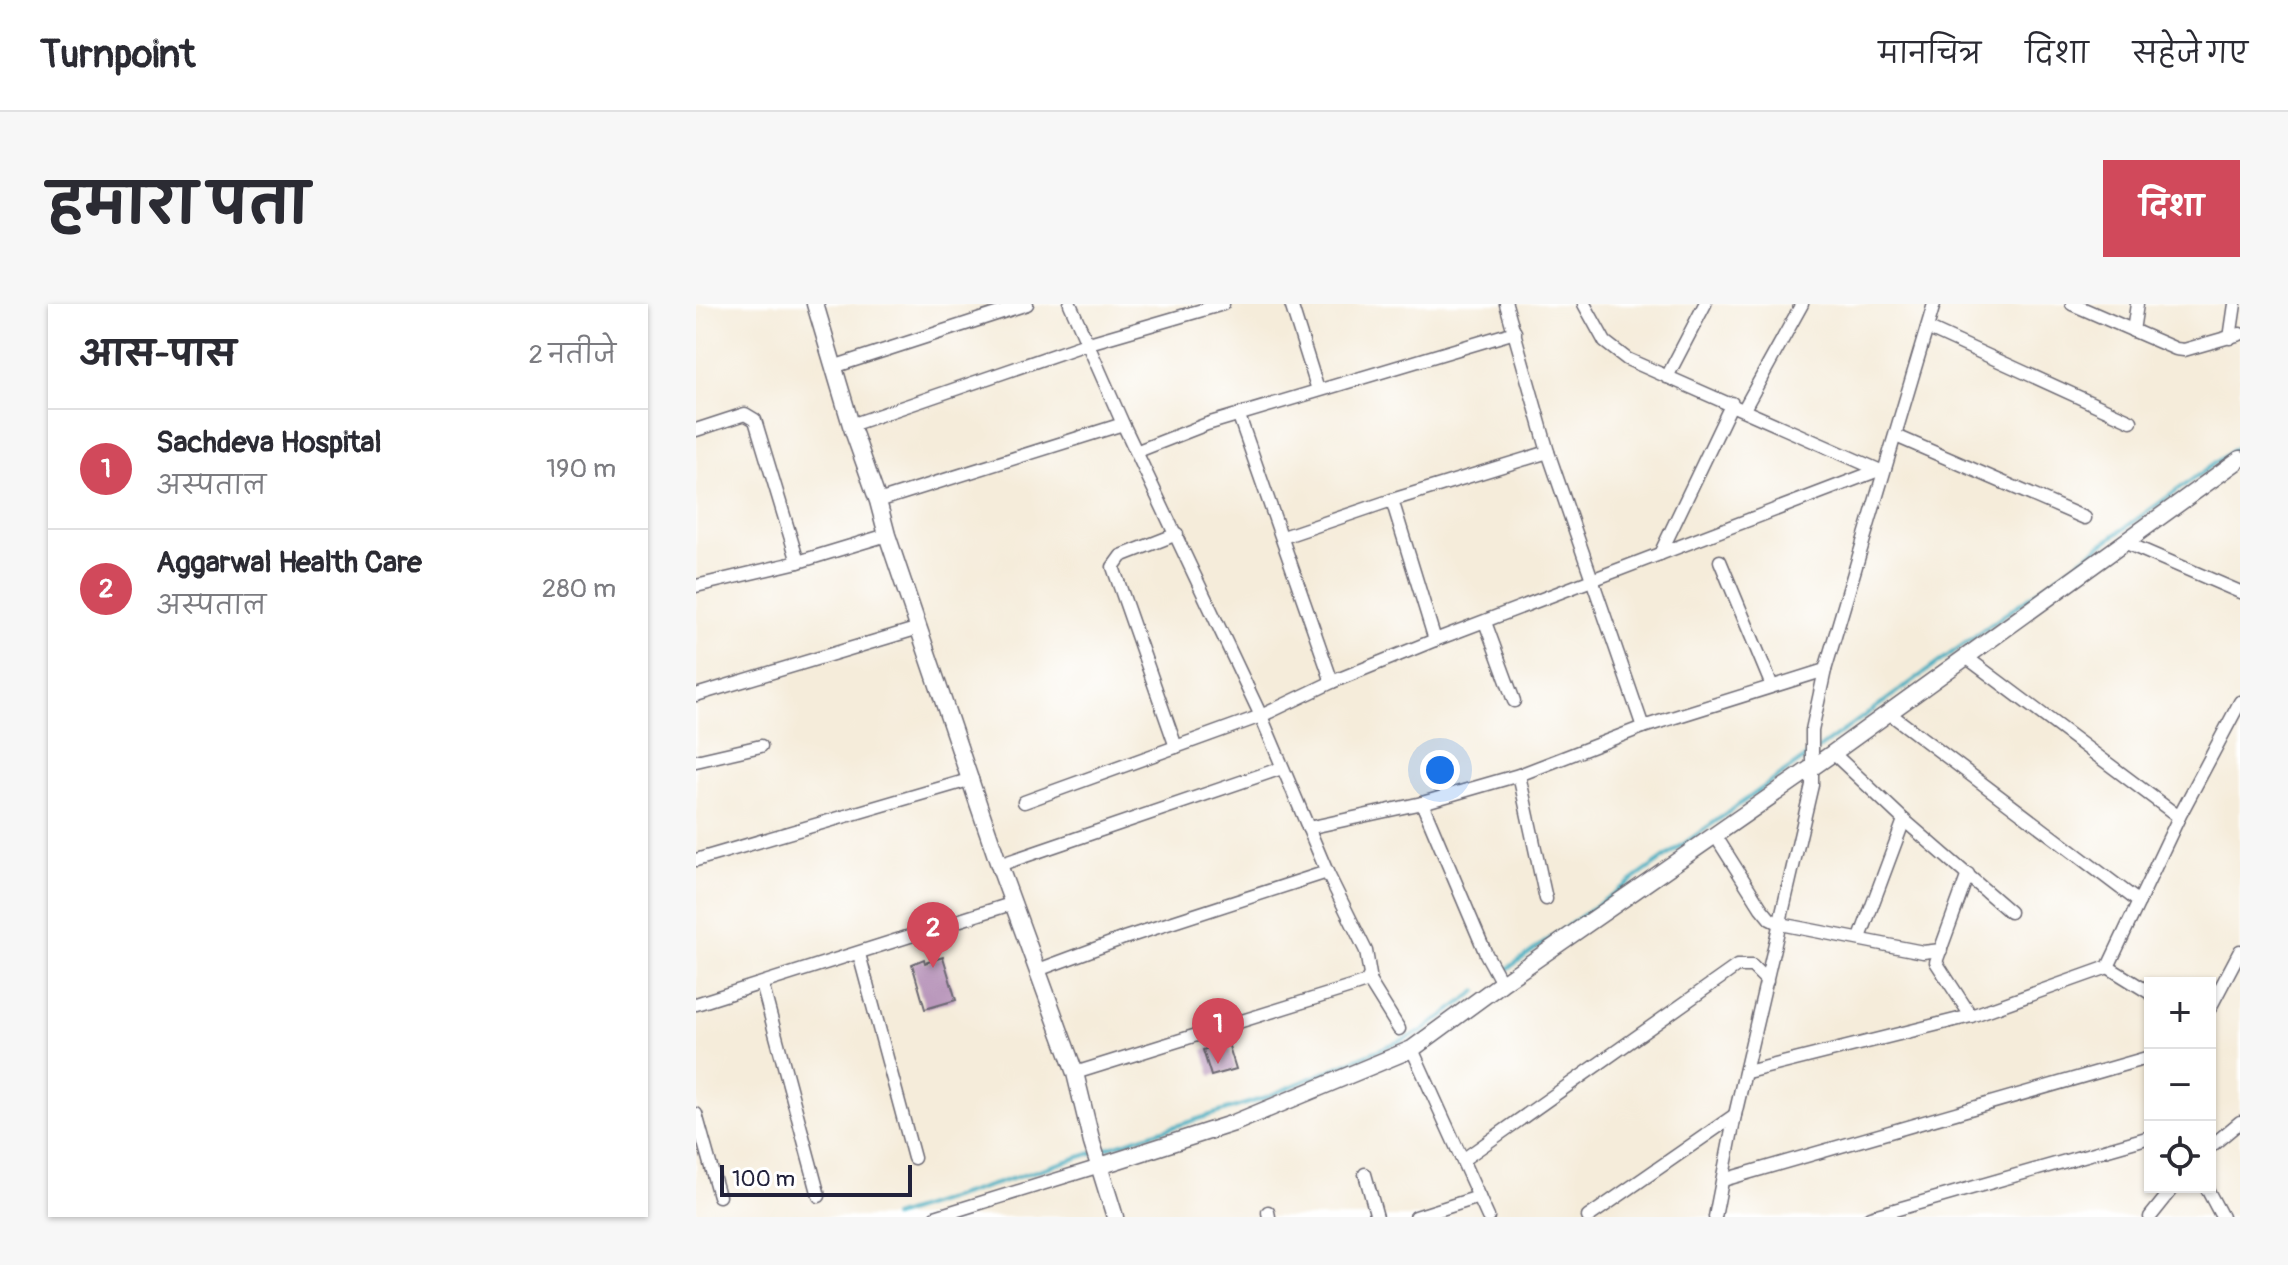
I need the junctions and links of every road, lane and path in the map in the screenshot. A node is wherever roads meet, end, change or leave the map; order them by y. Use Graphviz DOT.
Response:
graph roads {
  1 [pos="815,304"];
  2 [pos="1027,304"];
  3 [pos="1070,304"];
  4 [pos="1223,304"];
  5 [pos="1291,304"];
  6 [pos="1506,304"];
  7 [pos="1584,304"];
  8 [pos="1705,304"];
  9 [pos="1802,304"];
  10 [pos="1934,304"];
  11 [pos="2072,304"];
  12 [pos="2137,304"];
  13 [pos="2235,304"];
  14 [pos="1927,328"];
  15 [pos="2133,331"];
  16 [pos="1515,332"];
  17 [pos="2235,336"];
  18 [pos="1089,343"];
  19 [pos="833,367"];
  20 [pos="1667,377"];
  21 [pos="1318,390"];
  22 [pos="1738,406"];
  23 [pos="1239,416"];
  24 [pos="2131,421"];
  25 [pos="1123,424"];
  26 [pos="851,425"];
  27 [pos="696,430"];
  28 [pos="1896,436"];
  29 [pos="1138,451"];
  30 [pos="1548,452"];
  31 [pos="2240,459"];
  32 [pos="1882,471"];
  33 [pos="1392,500"];
  34 [pos="878,501"];
  35 [pos="2085,518"];
  36 [pos="1177,534"];
  37 [pos="887,535"];
  38 [pos="1283,537"];
  39 [pos="2124,542"];
  40 [pos="1660,554"];
  41 [pos="1720,561"];
  42 [pos="798,562"];
  43 [pos="1592,581"];
  44 [pos="696,586"];
  45 [pos="2240,592"];
  46 [pos="1485,622"];
  47 [pos="919,628"];
  48 [pos="1435,640"];
  49 [pos="1966,657"];
  50 [pos="1825,670"];
  51 [pos="1332,682"];
  52 [pos="1772,686"];
  53 [pos="696,695"];
  54 [pos="1514,701"];
  55 [pos="2240,702"];
  56 [pos="1889,713"];
  57 [pos="1261,716"];
  58 [pos="1643,727"];
  59 [pos="761,746"];
  60 [pos="1176,747"];
  61 [pos="1833,753"];
  62 [pos="696,761"];
  63 [pos="1810,762"];
  64 [pos="1282,768"];
  65 [pos="1519,775"];
  66 [pos="972,779"];
  67 [pos="1024,802"];
  68 [pos="1422,803"];
  69 [pos="2179,817"];
  70 [pos="1904,820"];
  71 [pos="1308,828"];
  72 [pos="1715,835"];
  73 [pos="696,860"];
  74 [pos="999,865"];
  75 [pos="1327,872"];
  76 [pos="1968,874"];
  77 [pos="1546,899"];
  78 [pos="2139,902"];
  79 [pos="1014,903"];
  80 [pos="2010,912"];
  81 [pos="1780,924"];
  82 [pos="1860,938"];
  83 [pos="1941,950"];
  84 [pos="2240,951"];
  85 [pos="859,954"];
  86 [pos="2108,967"];
  87 [pos="1038,970"];
  88 [pos="1368,979"];
  89 [pos="1501,980"];
  90 [pos="1767,981"];
  91 [pos="762,984"];
  92 [pos="2144,989"];
  93 [pos="2216,997"];
  94 [pos="696,1004"];
  95 [pos="1971,1016"];
  96 [pos="1399,1029"];
  97 [pos="1412,1049"];
  98 [pos="2144,1059"];
  99 [pos="1747,1072"];
  100 [pos="1075,1073"];
  101 [pos="696,1114"];
  102 [pos="1735,1115"];
  103 [pos="2240,1122"];
  104 [pos="2144,1139"];
  105 [pos="2216,1142"];
  106 [pos="1096,1155"];
  107 [pos="914,1158"];
  108 [pos="1464,1159"];
  109 [pos="1365,1174"];
  110 [pos="1723,1180"];
  111 [pos="2169,1193"];
  112 [pos="2209,1193"];
  113 [pos="719,1196"];
  114 [pos="819,1196"];
  115 [pos="1479,1197"];
  116 [pos="1590,1216"];
  117 [pos="935,1217"];
  118 [pos="1115,1217"];
  119 [pos="1377,1217"];
  120 [pos="1416,1217"];
  121 [pos="1488,1217"];
  122 [pos="1715,1217"];
  123 [pos="1870,1217"];
  124 [pos="2150,1217"];
  125 [pos="2222,1217"];
  1 -- 19 [label="street"];
  2 -- 19 [label="street"];
  3 -- 18 [label="street"];
  4 -- 18 [label="street"];
  5 -- 21 [label="street"];
  6 -- 16 [label="street"];
  7 -- 20 [label="street"];
  8 -- 20 [label="street"];
  9 -- 22 [label="street"];
  10 -- 14 [label="street"];
  11 -- 15 [label="street"];
  12 -- 15 [label="street"];
  13 -- 17 [label="street"];
  14 -- 24 [label="street"];
  14 -- 28 [label="street"];
  15 -- 17 [label="street"];
  16 -- 21 [label="street"];
  16 -- 30 [label="street"];
  18 -- 25 [label="street"];
  18 -- 26 [label="street"];
  19 -- 26 [label="street"];
  20 -- 22 [label="street"];
  21 -- 23 [label="street"];
  22 -- 32 [label="street"];
  22 -- 40 [label="street"];
  23 -- 29 [label="street"];
  23 -- 38 [label="street"];
  25 -- 29 [label="street"];
  25 -- 34 [label="street"];
  26 -- 34 [label="street"];
  27 -- 42 [label="street"];
  28 -- 32 [label="street"];
  28 -- 35 [label="street"];
  29 -- 36 [label="street"];
  30 -- 33 [label="street"];
  30 -- 43 [label="street"];
  31 -- 39 [label="street"];
  32 -- 40 [label="street"];
  32 -- 50 [label="street"];
  33 -- 38 [label="street"];
  33 -- 48 [label="street"];
  34 -- 37 [label="street"];
  36 -- 57 [label="street"];
  36 -- 60 [label="street"];
  37 -- 42 [label="street"];
  37 -- 47 [label="street"];
  38 -- 51 [label="street"];
  39 -- 45 [label="street"];
  39 -- 49 [label="street"];
  40 -- 43 [label="street"];
  41 -- 52 [label="street"];
  42 -- 44 [label="street"];
  43 -- 46 [label="street"];
  43 -- 58 [label="street"];
  46 -- 48 [label="street"];
  46 -- 54 [label="street"];
  47 -- 53 [label="street"];
  47 -- 66 [label="street"];
  48 -- 51 [label="street"];
  49 -- 56 [label="street"];
  49 -- 69 [label="street"];
  50 -- 52 [label="street"];
  50 -- 63 [label="street"];
  51 -- 57 [label="street"];
  52 -- 58 [label="street"];
  55 -- 69 [label="street"];
  56 -- 61 [label="street"];
  56 -- 78 [label="street"];
  57 -- 60 [label="street"];
  57 -- 64 [label="street"];
  58 -- 65 [label="street"];
  59 -- 62 [label="street"];
  60 -- 67 [label="street"];
  61 -- 63 [label="street"];
  61 -- 70 [label="street"];
  63 -- 72 [label="street"];
  63 -- 81 [label="street"];
  64 -- 71 [label="street"];
  64 -- 74 [label="street"];
  65 -- 68 [label="street"];
  65 -- 77 [label="street"];
  66 -- 73 [label="street"];
  66 -- 74 [label="street"];
  68 -- 71 [label="street"];
  68 -- 89 [label="street"];
  69 -- 78 [label="street"];
  70 -- 76 [label="street"];
  70 -- 82 [label="street"];
  71 -- 75 [label="street"];
  72 -- 81 [label="street"];
  72 -- 89 [label="street"];
  74 -- 79 [label="street"];
  75 -- 87 [label="street"];
  75 -- 88 [label="street"];
  76 -- 80 [label="street"];
  76 -- 83 [label="street"];
  78 -- 86 [label="street"];
  79 -- 85 [label="street"];
  79 -- 87 [label="street"];
  81 -- 82 [label="street"];
  81 -- 90 [label="street"];
  82 -- 83 [label="street"];
  83 -- 95 [label="street"];
  84 -- 93 [label="street"];
  85 -- 91 [label="street"];
  85 -- 107 [label="street"];
  86 -- 92 [label="street"];
  86 -- 95 [label="street"];
  87 -- 100 [label="street"];
  88 -- 96 [label="street"];
  88 -- 100 [label="street"];
  89 -- 97 [label="street"];
  90 -- 99 [label="street"];
  90 -- 108 [label="street"];
  91 -- 94 [label="street"];
  91 -- 114 [label="street"];
  95 -- 99 [label="street"];
  97 -- 106 [label="street"];
  97 -- 108 [label="street"];
  98 -- 110 [label="street"];
  99 -- 102 [label="street"];
  100 -- 106 [label="street"];
  101 -- 113 [label="street"];
  102 -- 110 [label="street"];
  102 -- 116 [label="street"];
  103 -- 105 [label="street"];
  104 -- 123 [label="street"];
  106 -- 117 [label="street"];
  106 -- 118 [label="street"];
  108 -- 115 [label="street"];
  109 -- 119 [label="street"];
  110 -- 122 [label="street"];
  111 -- 124 [label="street"];
  112 -- 125 [label="street"];
  115 -- 120 [label="street"];
  115 -- 121 [label="street"];
}
